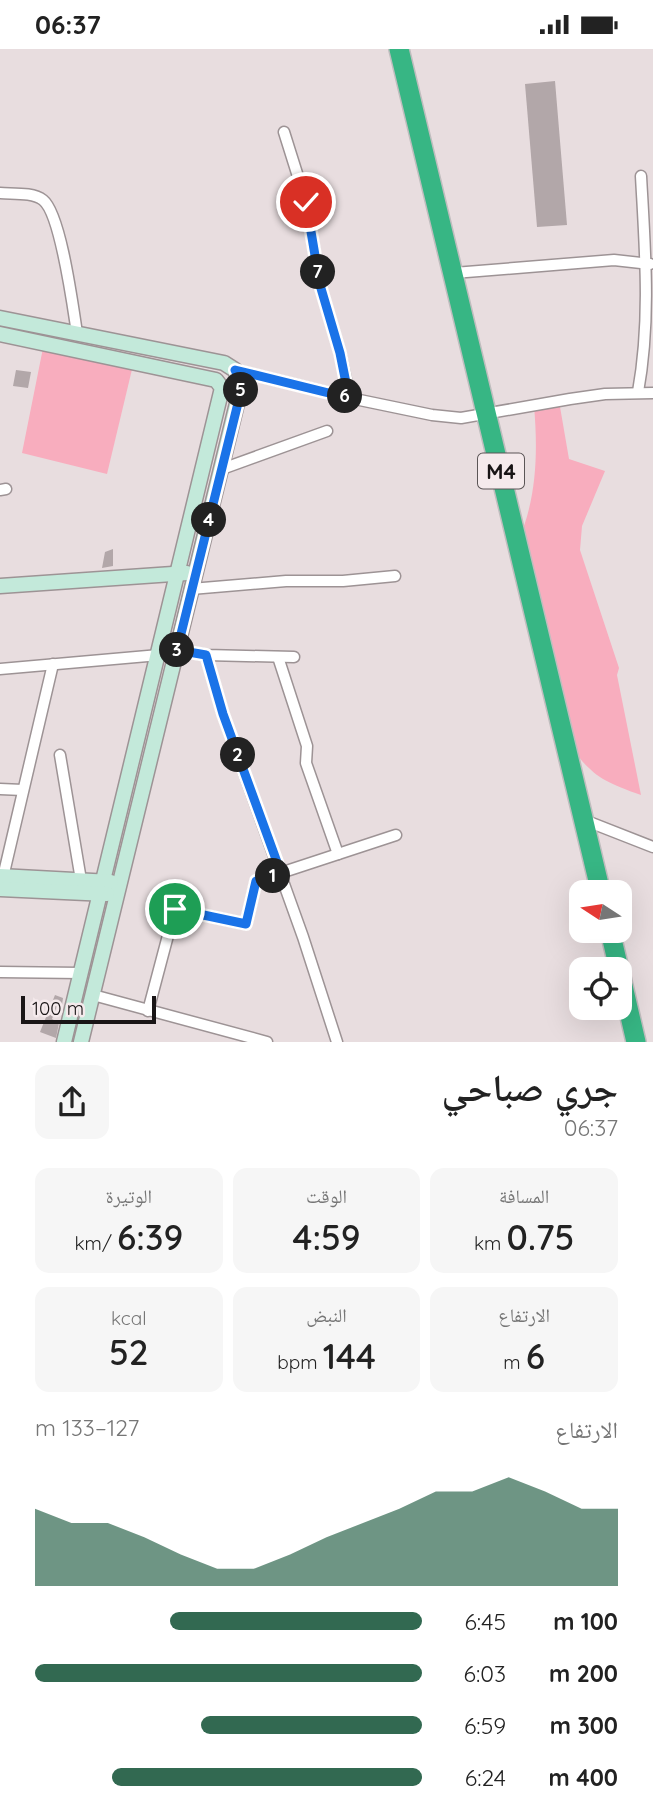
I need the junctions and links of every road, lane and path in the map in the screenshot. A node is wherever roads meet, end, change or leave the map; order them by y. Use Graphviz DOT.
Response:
graph roads {
  1 [pos="399,49"];
  2 [pos="284,132"];
  3 [pos="641,176"];
  4 [pos="0,193"];
  5 [pos="650,264"];
  6 [pos="454,273"];
  7 [pos="0,318"];
  8 [pos="77,333"];
  9 [pos="0,334"];
  10 [pos="235,370"];
  11 [pos="638,393"];
  12 [pos="653,393"];
  13 [pos="349,398"];
  14 [pos="487,415"];
  15 [pos="327,431"];
  16 [pos="222,469"];
  17 [pos="195,573"];
  18 [pos="179,574"];
  19 [pos="396,576"];
  20 [pos="0,586"];
  21 [pos="191,589"];
  22 [pos="177,650"];
  23 [pos="159,655"];
  24 [pos="206,655"];
  25 [pos="278,657"];
  26 [pos="294,657"];
  27 [pos="53,664"];
  28 [pos="0,669"];
  29 [pos="60,755"];
  30 [pos="0,789"];
  31 [pos="23,790"];
  32 [pos="584,820"];
  33 [pos="396,835"];
  34 [pos="653,848"];
  35 [pos="338,854"];
  36 [pos="281,873"];
  37 [pos="81,880"];
  38 [pos="598,880"];
  39 [pos="1,881"];
  40 [pos="102,888"];
  41 [pos="118,888"];
  42 [pos="0,972"];
  43 [pos="81,973"];
  44 [pos="93,995"];
  45 [pos="148,1011"];
  46 [pos="631,1020"];
  47 [pos="217,1036"];
  48 [pos="64,1042"];
  49 [pos="81,1042"];
  50 [pos="267,1042"];
  51 [pos="337,1042"];
  52 [pos="636,1042"];
  1 -- 6 [label="highway, M4"];
  2 -- 13 [label="street"];
  3 -- 5 [label="street"];
  4 -- 8 [label="street"];
  5 -- 6 [label="street"];
  5 -- 11 [label="street"];
  6 -- 14 [label="highway, M4"];
  7 -- 8 [label="street"];
  8 -- 10 [label="street"];
  9 -- 18 [label="street"];
  10 -- 13 [label="street"];
  10 -- 16 [label="street"];
  11 -- 12 [label="street"];
  11 -- 14 [label="street"];
  13 -- 14 [label="street"];
  14 -- 32 [label="highway, M4"];
  15 -- 16 [label="street"];
  16 -- 17 [label="street"];
  17 -- 18 [label="street"];
  17 -- 21 [label="street"];
  18 -- 20 [label="street"];
  18 -- 23 [label="street"];
  19 -- 21 [label="street"];
  21 -- 22 [label="street"];
  22 -- 24 [label="street"];
  22 -- 41 [label="street"];
  23 -- 27 [label="street"];
  23 -- 40 [label="street"];
  24 -- 25 [label="street"];
  24 -- 36 [label="street"];
  25 -- 26 [label="street"];
  25 -- 35 [label="street"];
  27 -- 28 [label="street"];
  27 -- 31 [label="street"];
  29 -- 37 [label="street"];
  30 -- 31 [label="street"];
  31 -- 39 [label="street"];
  32 -- 34 [label="street"];
  32 -- 38 [label="highway, M4"];
  33 -- 35 [label="street"];
  35 -- 36 [label="street"];
  36 -- 45 [label="street"];
  36 -- 51 [label="street"];
  37 -- 39 [label="street"];
  37 -- 40 [label="street"];
  39 -- 40 [label="street"];
  40 -- 41 [label="street"];
  40 -- 43 [label="street"];
  41 -- 44 [label="street"];
  42 -- 43 [label="street"];
  43 -- 48 [label="street"];
  44 -- 45 [label="street"];
  44 -- 49 [label="street"];
  45 -- 47 [label="street"];
  46 -- 52 [label="highway"];
  47 -- 50 [label="street"];
}
